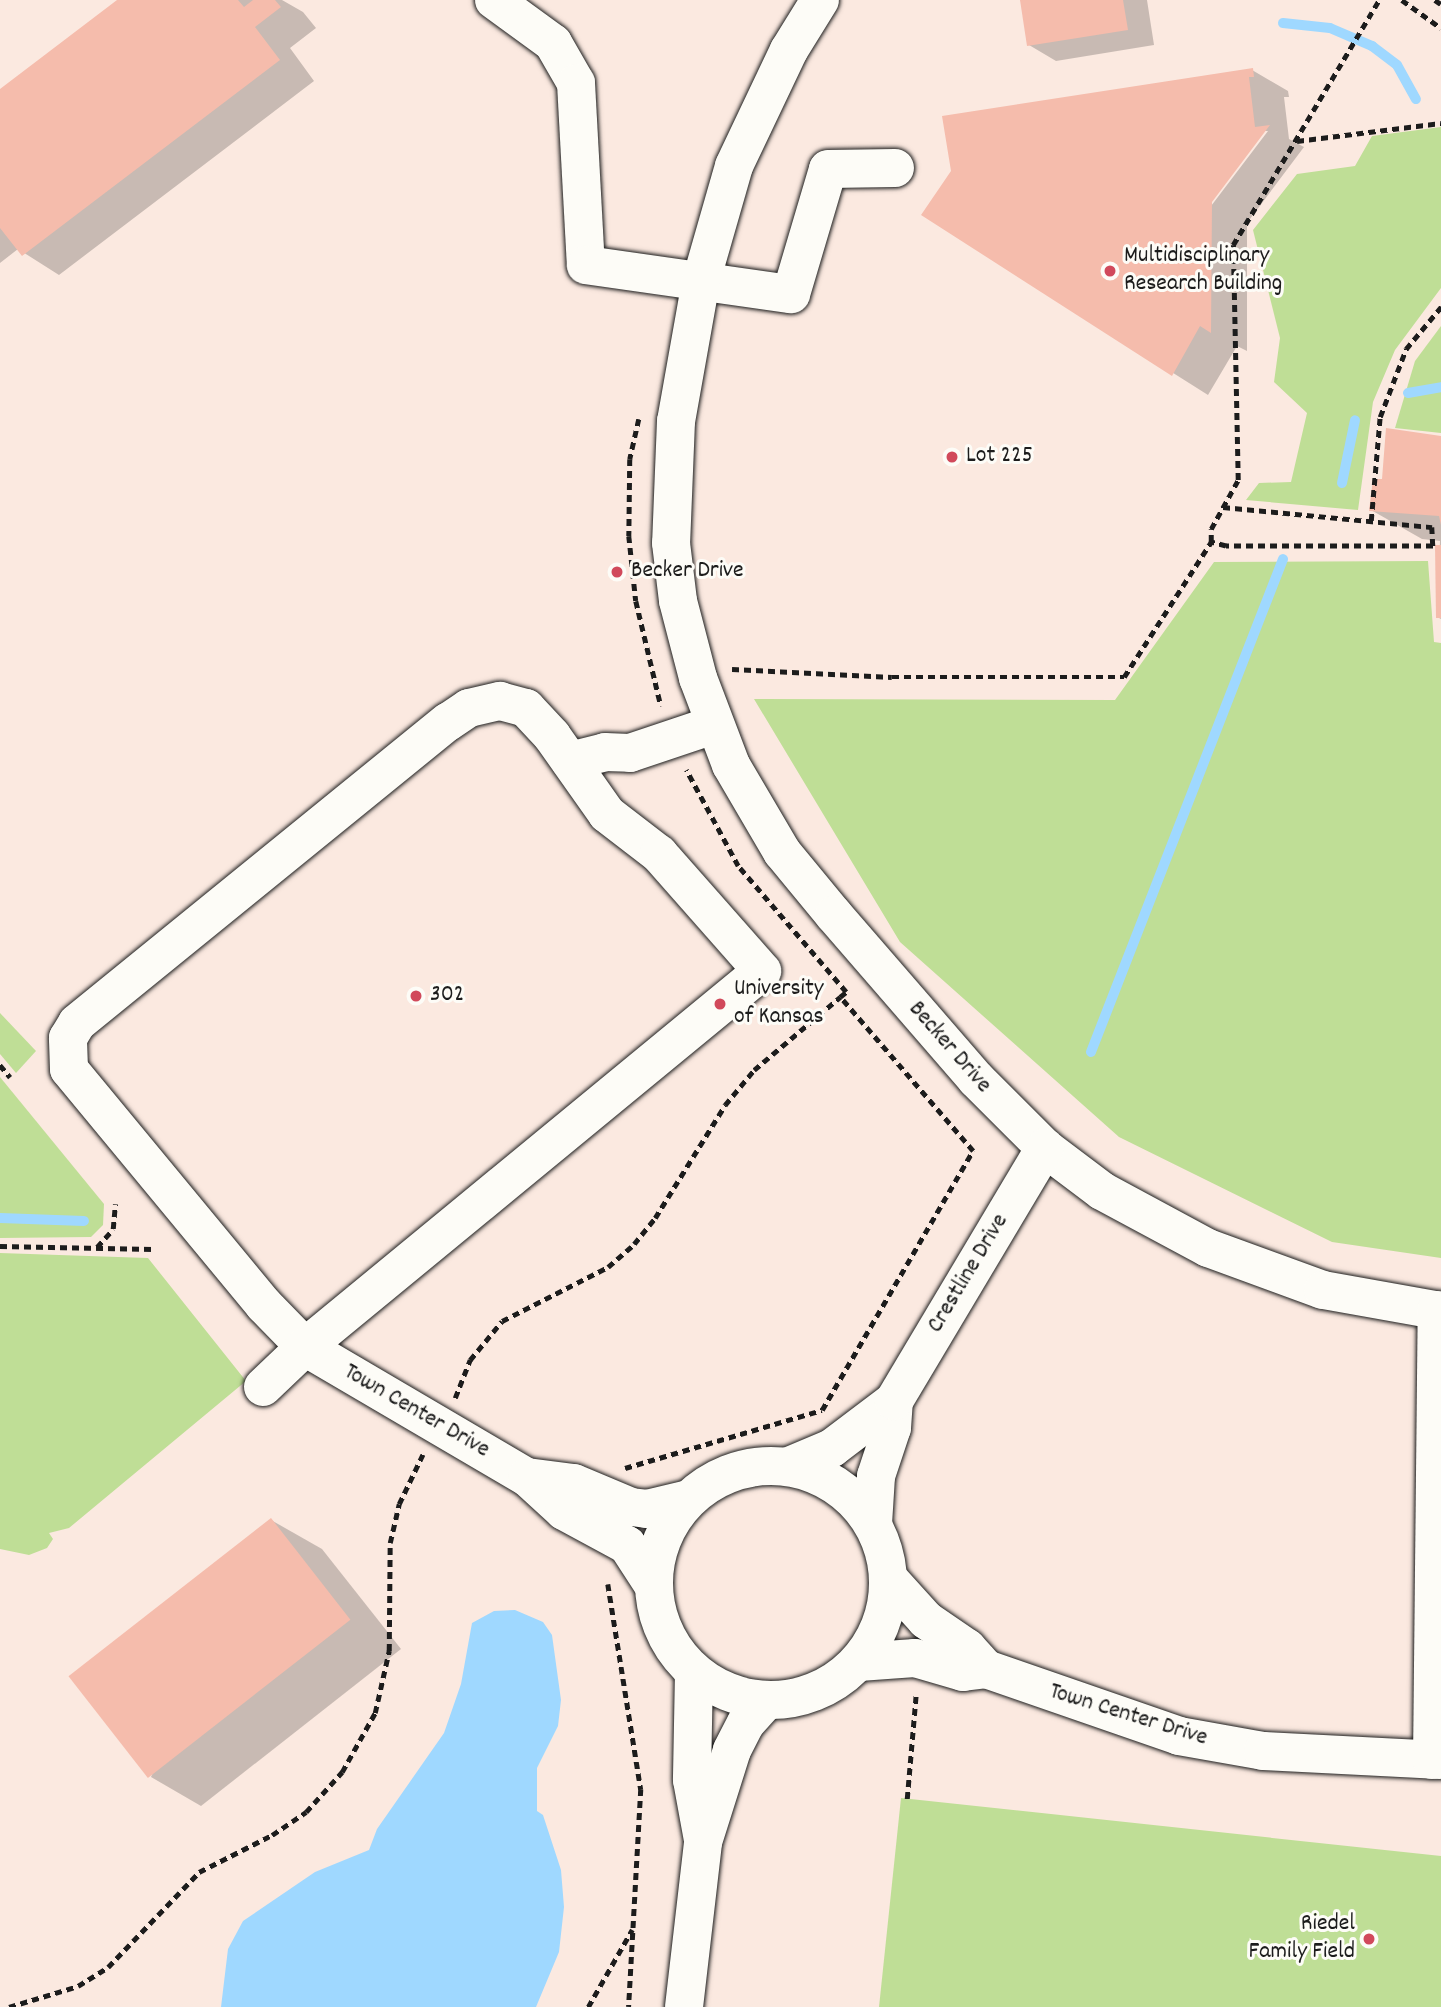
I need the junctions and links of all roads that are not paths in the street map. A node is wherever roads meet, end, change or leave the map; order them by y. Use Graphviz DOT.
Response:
graph roads {
  1 [pos="494,0"];
  2 [pos="820,0"];
  3 [pos="895,168"];
  4 [pos="701,281"];
  5 [pos="712,700"];
  6 [pos="588,756"];
  7 [pos="1045,1148"];
  8 [pos="1439,1310"];
  9 [pos="305,1347"];
  10 [pos="263,1387"];
  11 [pos="894,1401"];
  12 [pos="789,1466"];
  13 [pos="527,1477"];
  14 [pos="689,1499"];
  15 [pos="873,1524"];
  16 [pos="889,1579"];
  17 [pos="653,1585"];
  18 [pos="859,1662"];
  19 [pos="986,1669"];
  20 [pos="694,1672"];
  21 [pos="767,1700"];
  22 [pos="1437,1760"];
  23 [pos="704,1842"];
  24 [pos="684,2007"];
  1 -- 4 [label="street"];
  2 -- 4 [label="street, Becker Drive"];
  3 -- 4 [label="street"];
  4 -- 5 [label="street, Becker Drive"];
  5 -- 6 [label="street"];
  5 -- 7 [label="street, Becker Drive"];
  6 -- 9 [label="street, Town Center Drive"];
  6 -- 9 [label="street, Town Center Drive"];
  7 -- 8 [label="street, Becker Drive"];
  7 -- 11 [label="street, Crestline Drive"];
  8 -- 22 [label="street"];
  9 -- 10 [label="street"];
  9 -- 13 [label="street, Town Center Drive"];
  11 -- 12 [label="street, Crestline Drive"];
  11 -- 15 [label="street, Crestline Drive"];
  12 -- 14 [label="street"];
  12 -- 15 [label="street"];
  13 -- 14 [label="street, Town Center Drive"];
  13 -- 17 [label="street, Town Center Drive"];
  14 -- 17 [label="street"];
  15 -- 16 [label="street"];
  16 -- 18 [label="street"];
  16 -- 19 [label="street, Town Center Drive"];
  17 -- 20 [label="street"];
  18 -- 19 [label="street, Town Center Drive"];
  18 -- 21 [label="street"];
  19 -- 22 [label="street, Town Center Drive"];
  20 -- 21 [label="street"];
  20 -- 23 [label="street"];
  21 -- 23 [label="street"];
  23 -- 24 [label="street"];
}
